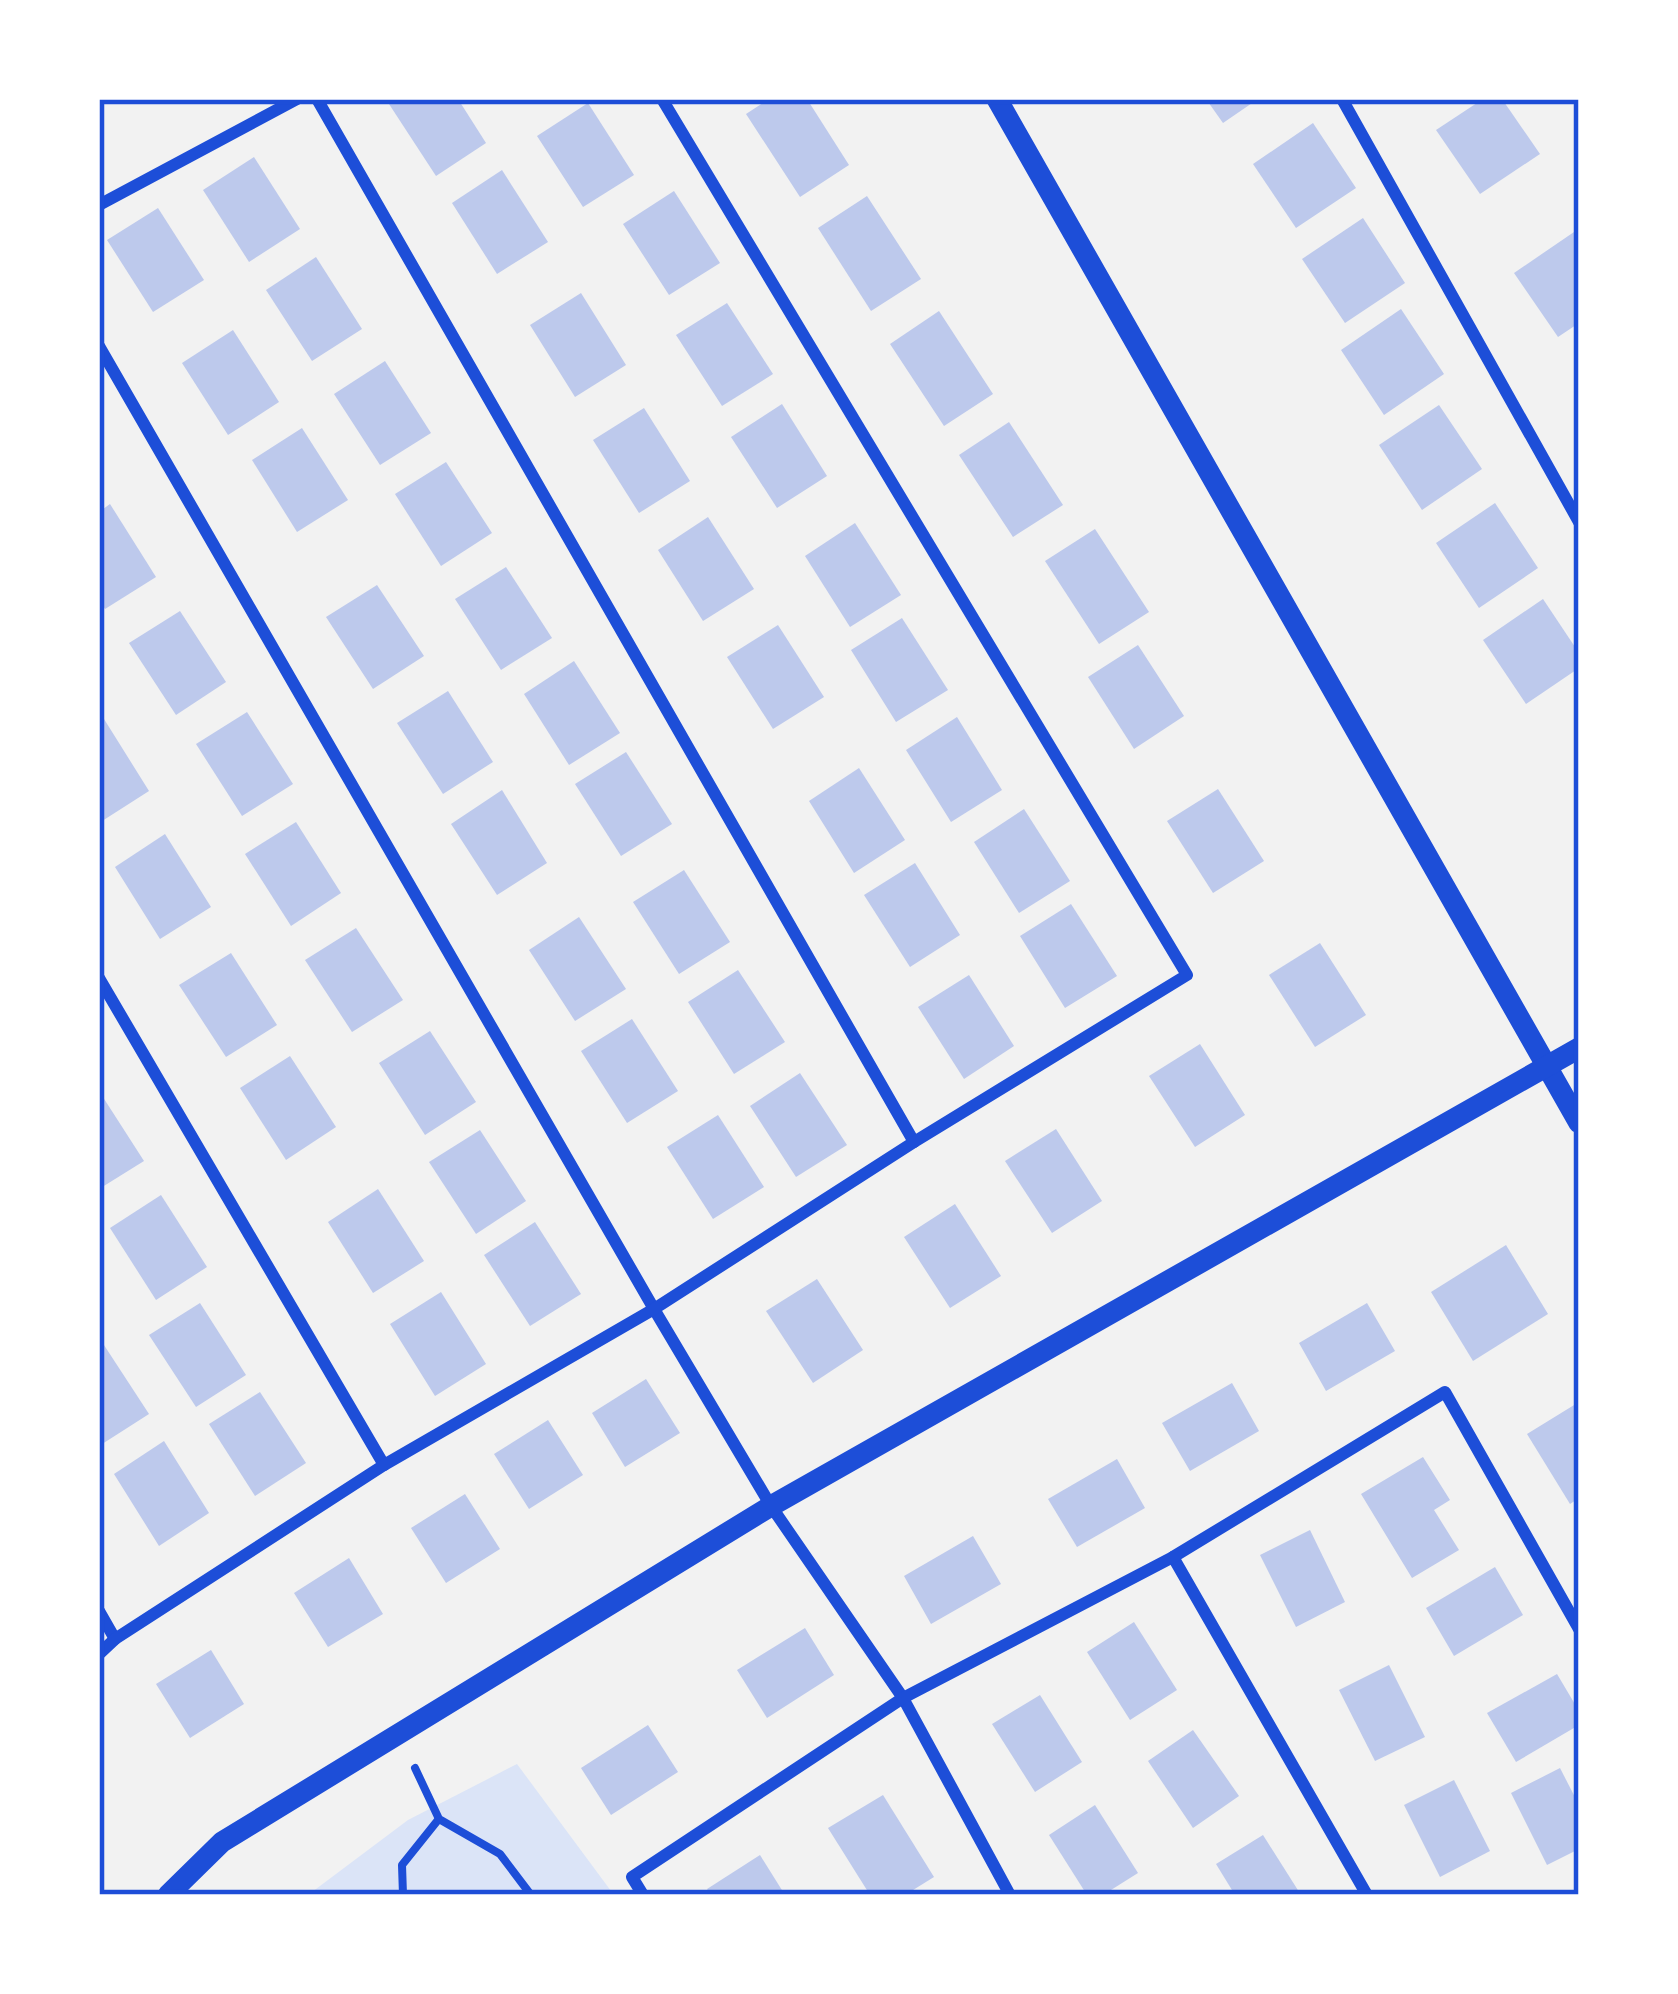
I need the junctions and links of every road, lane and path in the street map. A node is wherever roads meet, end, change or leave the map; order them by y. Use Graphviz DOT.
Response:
graph roads {
  1 [pos="297,99"];
  2 [pos="317,99"];
  3 [pos="662,99"];
  4 [pos="997,99"];
  5 [pos="1342,99"];
  6 [pos="99,205"];
  7 [pos="99,346"];
  8 [pos="1579,522"];
  9 [pos="99,978"];
  10 [pos="1579,1048"];
  11 [pos="1546,1067"];
  12 [pos="1579,1123"];
  13 [pos="914,1142"];
  14 [pos="654,1309"];
  15 [pos="384,1465"];
  16 [pos="771,1507"];
  17 [pos="1173,1557"];
  18 [pos="99,1612"];
  19 [pos="1579,1629"];
  20 [pos="116,1639"];
  21 [pos="99,1654"];
  22 [pos="903,1698"];
  23 [pos="398,1733"];
  24 [pos="439,1819"];
  25 [pos="168,1895"];
  26 [pos="403,1895"];
  27 [pos="531,1895"];
  28 [pos="643,1895"];
  29 [pos="1010,1895"];
  30 [pos="1367,1895"];
  1 -- 6 [label="street"];
  2 -- 13 [label="street"];
  3 -- 13 [label="street"];
  4 -- 11 [label="street"];
  5 -- 8 [label="street"];
  7 -- 14 [label="street"];
  9 -- 15 [label="street"];
  10 -- 11 [label="street"];
  11 -- 12 [label="street"];
  11 -- 16 [label="street"];
  13 -- 14 [label="street"];
  14 -- 15 [label="street"];
  14 -- 16 [label="street"];
  15 -- 20 [label="street"];
  16 -- 22 [label="street"];
  16 -- 23 [label="street"];
  17 -- 19 [label="street"];
  17 -- 22 [label="street"];
  17 -- 30 [label="street"];
  18 -- 20 [label="street"];
  20 -- 21 [label="street"];
  22 -- 28 [label="street"];
  22 -- 29 [label="street"];
  23 -- 24 [label="path"];
  23 -- 25 [label="street"];
  24 -- 26 [label="path"];
  24 -- 27 [label="path"];
}
